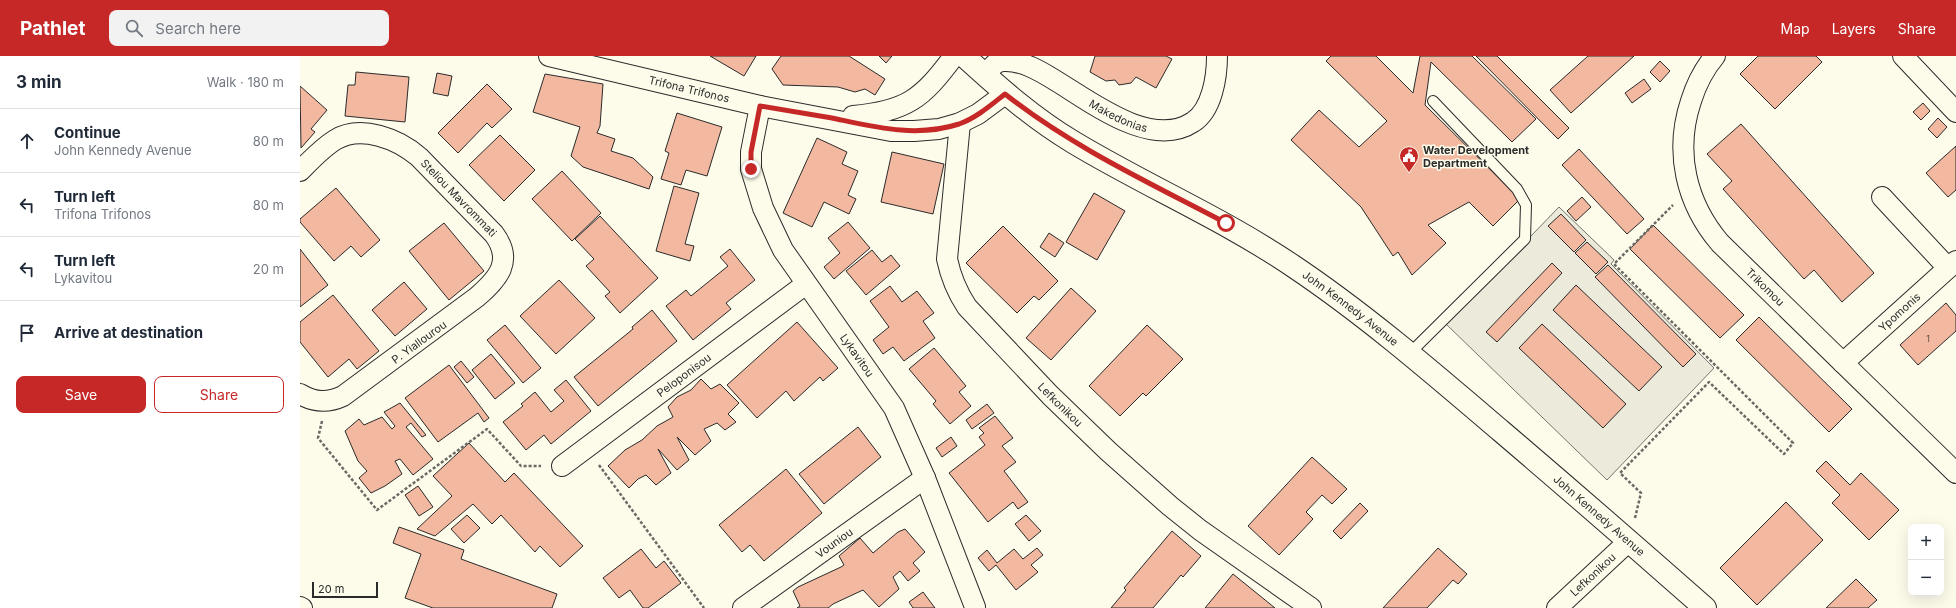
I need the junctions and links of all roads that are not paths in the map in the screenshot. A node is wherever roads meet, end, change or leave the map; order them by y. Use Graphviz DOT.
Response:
graph roads {
  1 [pos="549,56"];
  2 [pos="954,56"];
  3 [pos="964,56"];
  4 [pos="1217,56"];
  5 [pos="1715,56"];
  6 [pos="1903,56"];
  7 [pos="986,76"];
  8 [pos="1005,94"];
  9 [pos="1433,101"];
  10 [pos="760,106"];
  11 [pos="1956,112"];
  12 [pos="831,118"];
  13 [pos="960,124"];
  14 [pos="300,171"];
  15 [pos="1882,197"];
  16 [pos="1952,264"];
  17 [pos="806,284"];
  18 [pos="491,285"];
  19 [pos="1410,353"];
  20 [pos="1843,363"];
  21 [pos="300,394"];
  22 [pos="562,466"];
  23 [pos="1956,473"];
  24 [pos="925,478"];
  25 [pos="1629,541"];
  26 [pos="975,607"];
  27 [pos="743,608"];
  28 [pos="1311,608"];
  29 [pos="1557,608"];
  30 [pos="1704,608"];
  1 -- 10 [label="street, Trifona Trifonos"];
  2 -- 12 [label="street, Trifona Trifonos"];
  3 -- 7 [label="main road, John Kennedy Avenue"];
  4 -- 7 [label="street, Makedonias"];
  5 -- 20 [label="street, Trikomou"];
  6 -- 11 [label="street"];
  7 -- 8 [label="main road, John Kennedy Avenue"];
  8 -- 13 [label="street, Trifona Trifonos"];
  8 -- 19 [label="main road, John Kennedy Avenue"];
  9 -- 19 [label="lane"];
  10 -- 12 [label="street, Trifona Trifonos"];
  10 -- 17 [label="street, Lykavitou"];
  12 -- 13 [label="street, Trifona Trifonos"];
  13 -- 28 [label="street, Lefkonikou"];
  14 -- 18 [label="street, Steliou Mavrommati"];
  15 -- 16 [label="street"];
  16 -- 20 [label="street, Ypomonis"];
  17 -- 22 [label="street, Peloponisou"];
  17 -- 24 [label="street, Lykavitou"];
  18 -- 21 [label="street, P. Yiallourou"];
  19 -- 25 [label="main road, John Kennedy Avenue"];
  20 -- 23 [label="street, Trikomou"];
  24 -- 26 [label="street, Lykavitou"];
  24 -- 27 [label="street, Vouniou"];
  25 -- 29 [label="street, Lefkonikou"];
  25 -- 30 [label="main road, John Kennedy Avenue"];
}
